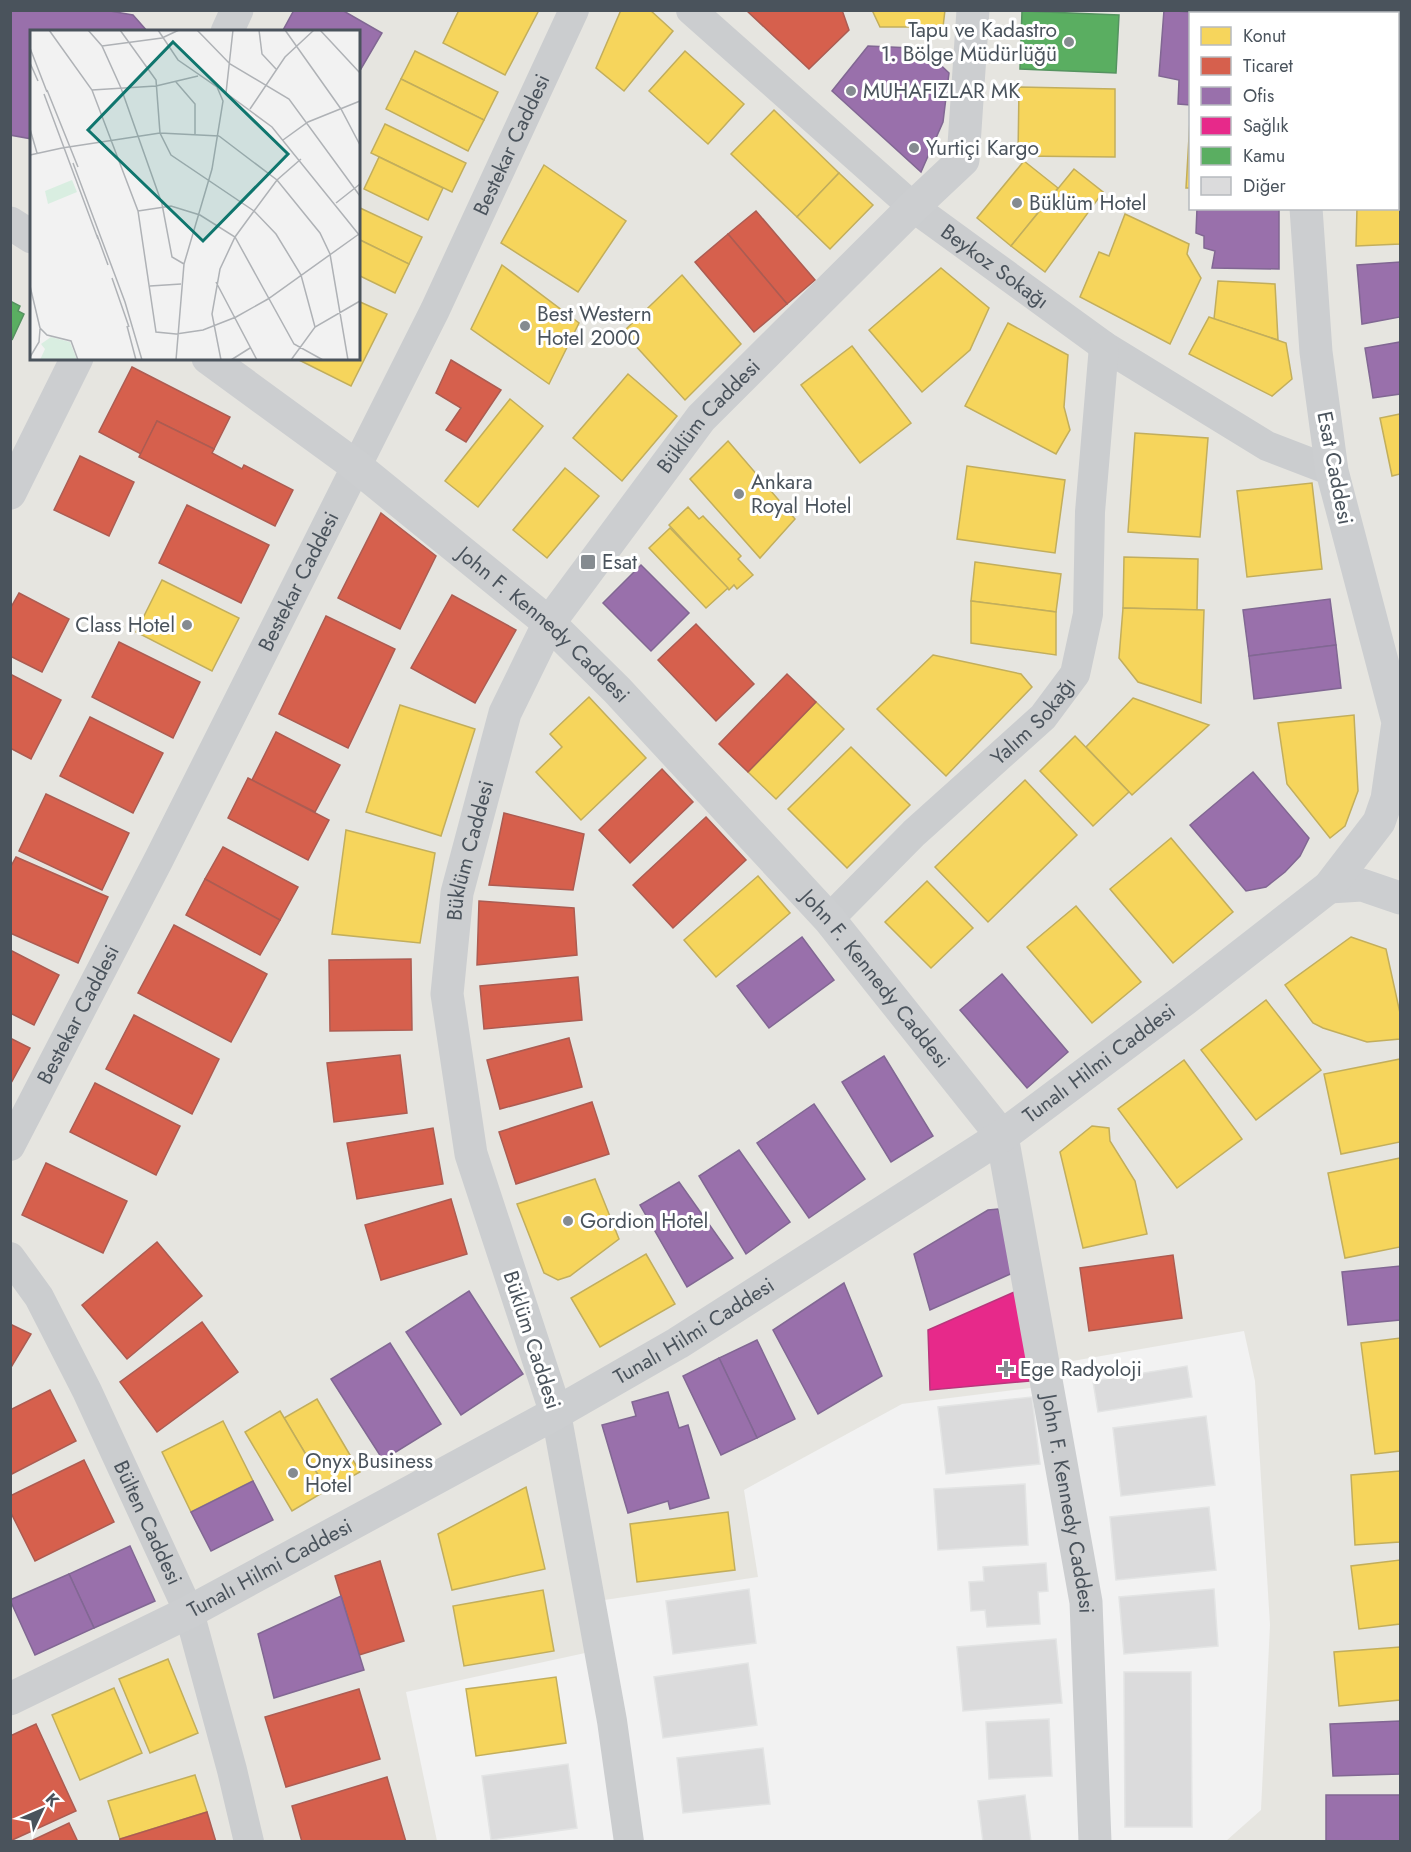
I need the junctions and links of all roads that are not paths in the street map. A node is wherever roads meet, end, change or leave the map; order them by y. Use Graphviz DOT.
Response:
graph roads {
  1 [pos="237,10"];
  2 [pos="574,10"];
  3 [pos="691,10"];
  4 [pos="973,10"];
  5 [pos="228,30"];
  6 [pos="913,207"];
  7 [pos="1306,210"];
  8 [pos="10,223"];
  9 [pos="30,236"];
  10 [pos="1104,346"];
  11 [pos="76,360"];
  12 [pos="211,360"];
  13 [pos="356,466"];
  14 [pos="1332,471"];
  15 [pos="10,494"];
  16 [pos="549,623"];
  17 [pos="1399,723"];
  18 [pos="1329,887"];
  19 [pos="1401,898"];
  20 [pos="830,919"];
  21 [pos="1002,1136"];
  22 [pos="10,1146"];
  23 [pos="10,1257"];
  24 [pos="556,1413"];
  25 [pos="189,1612"];
  26 [pos="10,1699"];
  27 [pos="249,1842"];
  28 [pos="629,1842"];
  29 [pos="1095,1842"];
  1 -- 5 [label="main road"];
  2 -- 13 [label="street, Bestekar Caddesi"];
  3 -- 6 [label="street, Beykoz Sokağı"];
  4 -- 6 [label="main road, Büklüm Caddesi"];
  6 -- 10 [label="street, Beykoz Sokağı"];
  6 -- 16 [label="main road, Büklüm Caddesi"];
  7 -- 14 [label="main road, Esat Caddesi"];
  8 -- 9 [label="main road"];
  10 -- 14 [label="street, Beykoz Sokağı"];
  10 -- 20 [label="street, Yalım Sokağı"];
  11 -- 15 [label="main road"];
  12 -- 13 [label="main road, John F. Kennedy Caddesi"];
  13 -- 16 [label="main road, John F. Kennedy Caddesi"];
  13 -- 22 [label="street, Bestekar Caddesi"];
  14 -- 17 [label="main road, Esat Caddesi"];
  16 -- 20 [label="main road, John F. Kennedy Caddesi"];
  16 -- 24 [label="main road, Büklüm Caddesi"];
  17 -- 18 [label="main road, Tunalı Hilmi Caddesi"];
  18 -- 19 [label="main road"];
  18 -- 21 [label="main road, Tunalı Hilmi Caddesi"];
  20 -- 21 [label="main road, John F. Kennedy Caddesi"];
  21 -- 24 [label="main road, Tunalı Hilmi Caddesi"];
  21 -- 29 [label="main road, John F. Kennedy Caddesi"];
  23 -- 25 [label="street, Bülten Caddesi"];
  24 -- 25 [label="main road, Tunalı Hilmi Caddesi"];
  24 -- 28 [label="street, Büklüm Caddesi"];
  25 -- 26 [label="main road, Tunalı Hilmi Caddesi"];
  25 -- 27 [label="street, Bülten Caddesi"];
}
